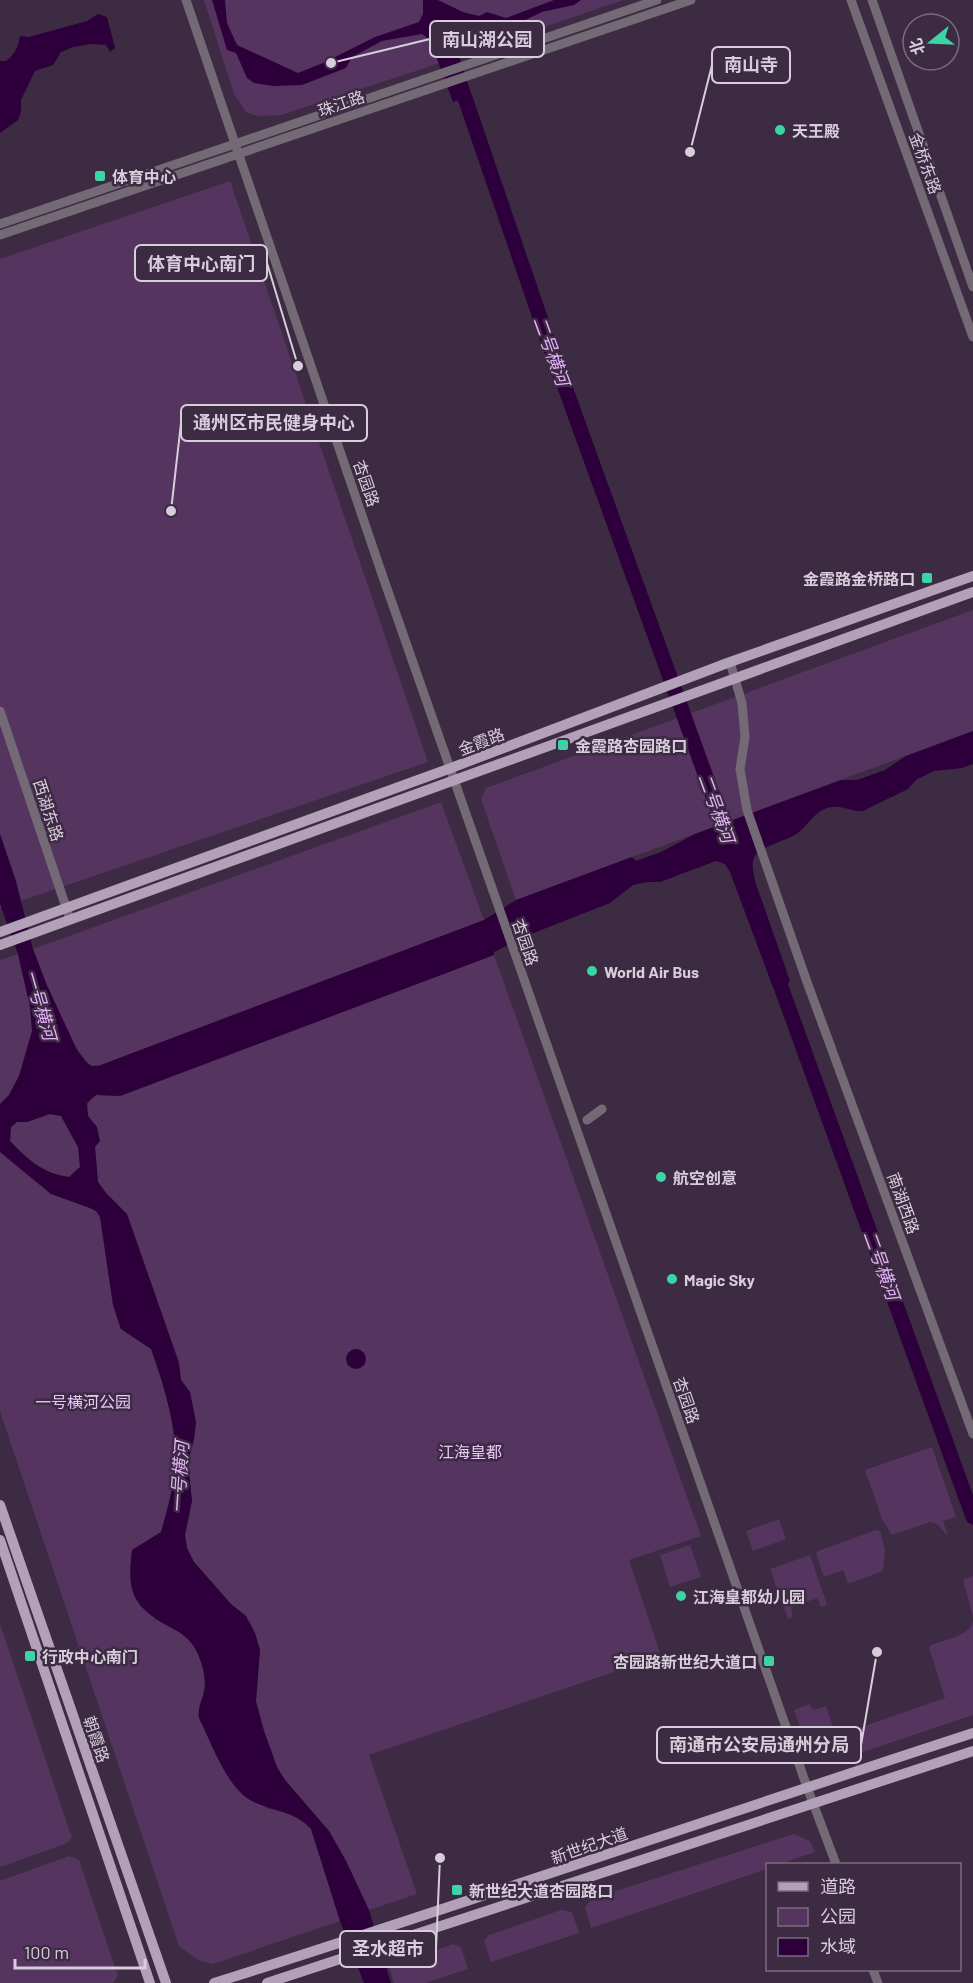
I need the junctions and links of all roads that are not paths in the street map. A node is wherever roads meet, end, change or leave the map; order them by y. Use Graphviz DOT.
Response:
graph roads {
  1 [pos="186,0"];
  2 [pos="657,0"];
  3 [pos="691,0"];
  4 [pos="851,0"];
  5 [pos="872,0"];
  6 [pos="235,142"];
  7 [pos="239,153"];
  8 [pos="0,224"];
  9 [pos="0,235"];
  10 [pos="973,287"];
  11 [pos="973,337"];
  12 [pos="973,576"];
  13 [pos="973,592"];
  14 [pos="730,662"];
  15 [pos="735,678"];
  16 [pos="0,711"];
  17 [pos="451,768"];
  18 [pos="455,781"];
  19 [pos="66,908"];
  20 [pos="70,920"];
  21 [pos="0,932"];
  22 [pos="4,944"];
  23 [pos="602,1108"];
  24 [pos="587,1120"];
  25 [pos="973,1434"];
  26 [pos="0,1505"];
  27 [pos="0,1540"];
  28 [pos="973,1733"];
  29 [pos="973,1751"];
  30 [pos="807,1787"];
  31 [pos="813,1803"];
  32 [pos="836,1863"];
  33 [pos="150,1983"];
  34 [pos="166,1983"];
  35 [pos="214,1983"];
  36 [pos="267,1983"];
  1 -- 6 [label="street, 杏园路"];
  2 -- 6 [label="street, 珠江路"];
  3 -- 7 [label="street, 珠江路"];
  4 -- 11 [label="street, 金桥东路"];
  5 -- 10 [label="street, 金桥东路"];
  6 -- 7 [label="street, 杏园路"];
  6 -- 8 [label="street, 珠江路"];
  7 -- 9 [label="street, 珠江路"];
  7 -- 17 [label="street, 杏园路"];
  12 -- 14 [label="main road, 金霞路"];
  13 -- 15 [label="main road, 金霞路"];
  14 -- 15 [label="street, 南湖西路"];
  14 -- 17 [label="main road, 金霞路"];
  15 -- 18 [label="main road, 金霞路"];
  15 -- 25 [label="street, 南湖西路"];
  16 -- 19 [label="street, 西湖东路"];
  17 -- 18 [label="street, 杏园路"];
  17 -- 19 [label="main road, 金霞路"];
  18 -- 20 [label="main road, 金霞路"];
  18 -- 30 [label="street, 杏园路"];
  19 -- 20 [label="street, 西湖东路"];
  19 -- 21 [label="main road, 金霞路"];
  20 -- 22 [label="main road, 金霞路"];
  23 -- 24 [label="street"];
  26 -- 34 [label="main road, 朝霞路"];
  27 -- 33 [label="main road, 朝霞路"];
  28 -- 30 [label="main road, 新世纪大道"];
  29 -- 31 [label="main road, 新世纪大道"];
  30 -- 31 [label="street, 杏园路"];
  30 -- 35 [label="main road, 新世纪大道"];
  31 -- 32 [label="street, 杏园路"];
  31 -- 36 [label="main road, 新世纪大道"];
}
